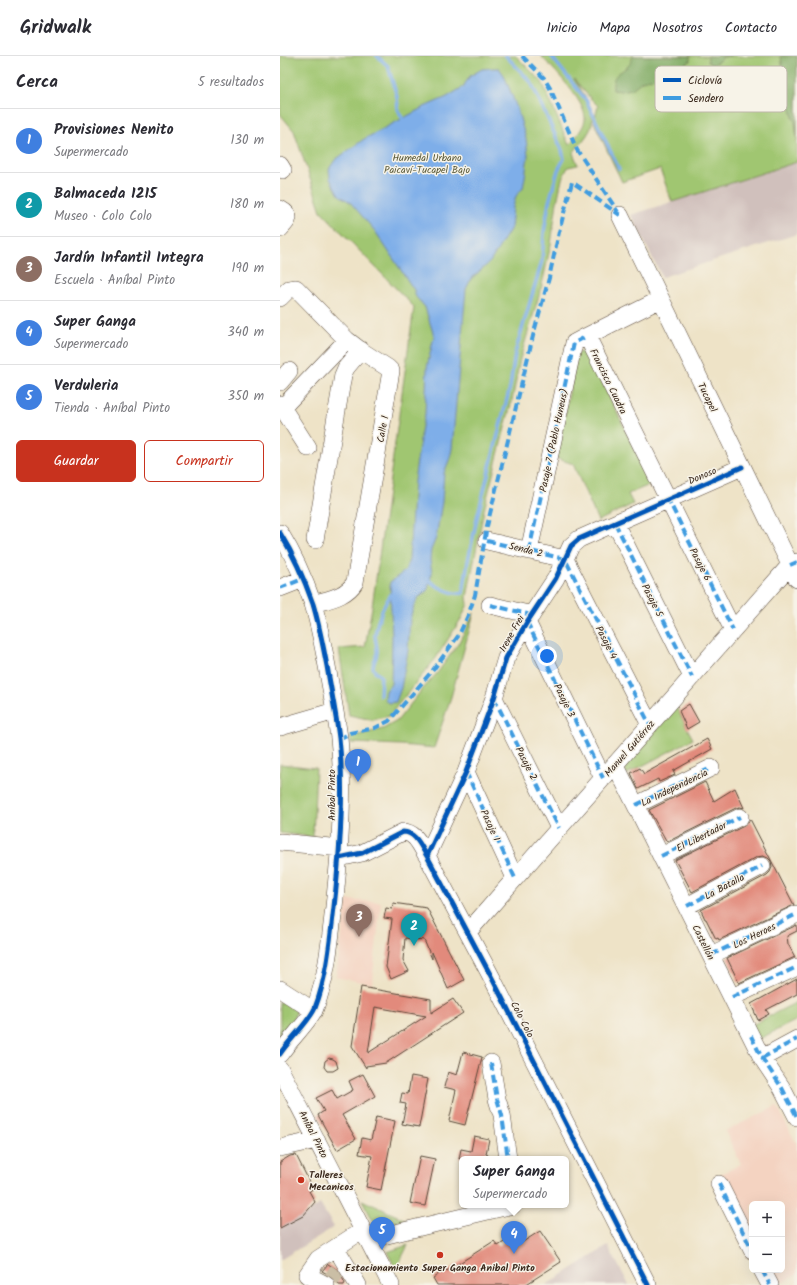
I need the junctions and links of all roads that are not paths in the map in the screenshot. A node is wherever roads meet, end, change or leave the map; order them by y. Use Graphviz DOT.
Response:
graph roads {
  1 [pos="280,209"];
  2 [pos="620,215"];
  3 [pos="280,229"];
  4 [pos="280,298"];
  5 [pos="661,299"];
  6 [pos="587,336"];
  7 [pos="348,340"];
  8 [pos="361,350"];
  9 [pos="281,406"];
  10 [pos="308,448"];
  11 [pos="742,467"];
  12 [pos="668,499"];
  13 [pos="615,523"];
  14 [pos="280,533"];
  15 [pos="315,540"];
  16 [pos="487,541"];
  17 [pos="529,551"];
  18 [pos="564,559"];
  19 [pos="795,569"];
  20 [pos="303,579"];
  21 [pos="280,588"];
  22 [pos="313,604"];
  23 [pos="490,606"];
  24 [pos="529,618"];
  25 [pos="733,630"];
  26 [pos="692,677"];
  27 [pos="494,698"];
  28 [pos="335,711"];
  29 [pos="650,725"];
  30 [pos="280,727"];
  31 [pos="615,764"];
  32 [pos="711,768"];
  33 [pos="466,772"];
  34 [pos="603,778"];
  35 [pos="636,805"];
  36 [pos="740,817"];
  37 [pos="559,828"];
  38 [pos="280,842"];
  39 [pos="339,853"];
  40 [pos="427,856"];
  41 [pos="661,856"];
  42 [pos="762,866"];
  43 [pos="516,878"];
  44 [pos="687,906"];
  45 [pos="797,914"];
  46 [pos="468,932"];
  47 [pos="711,955"];
  48 [pos="797,967"];
  49 [pos="280,989"];
  50 [pos="732,997"];
  51 [pos="314,1010"];
  52 [pos="797,1039"];
  53 [pos="280,1054"];
  54 [pos="762,1058"];
  55 [pos="491,1063"];
  56 [pos="280,1069"];
  57 [pos="797,1117"];
  58 [pos="316,1140"];
  59 [pos="280,1148"];
  60 [pos="508,1156"];
  61 [pos="719,1184"];
  62 [pos="501,1208"];
  63 [pos="365,1234"];
  64 [pos="749,1244"];
  65 [pos="332,1273"];
  66 [pos="764,1273"];
  67 [pos="391,1285"];
  68 [pos="648,1285"];
  69 [pos="770,1285"];
  1 -- 3 [label="street"];
  2 -- 5 [label="street, Tucapel"];
  4 -- 7 [label="street, Calle 1"];
  5 -- 6 [label="street, Francisco Cuadra"];
  5 -- 11 [label="street, Tucapel"];
  6 -- 12 [label="street, Francisco Cuadra"];
  6 -- 17 [label="street, Pasaje 7 (Pablo Huneus)"];
  7 -- 8 [label="street, Calle 1"];
  7 -- 9 [label="street"];
  8 -- 15 [label="street"];
  8 -- 22 [label="street, Calle 1"];
  9 -- 10 [label="street"];
  11 -- 12 [label="street, Donoso"];
  11 -- 19 [label="street, Tucapel"];
  12 -- 13 [label="street, Irene Frei"];
  12 -- 25 [label="street, Pasaje 6"];
  13 -- 18 [label="street, Irene Frei"];
  13 -- 26 [label="street, Pasaje 5"];
  14 -- 20 [label="street, Aníbal Pinto"];
  16 -- 17 [label="street, Senda 2"];
  17 -- 18 [label="street, Senda 2"];
  18 -- 24 [label="street, Irene Frei"];
  18 -- 29 [label="street, Pasaje 4"];
  19 -- 25 [label="street, Manuel Gutiérrez"];
  20 -- 21 [label="street"];
  20 -- 22 [label="street, Aníbal Pinto"];
  22 -- 28 [label="street, Aníbal Pinto"];
  23 -- 24 [label="street"];
  24 -- 27 [label="street, Irene Frei"];
  24 -- 34 [label="street, Pasaje 3"];
  25 -- 26 [label="street, Manuel Gutiérrez"];
  26 -- 29 [label="street, Manuel Gutiérrez"];
  27 -- 33 [label="street, Irene Frei"];
  27 -- 37 [label="street, Pasaje 2"];
  28 -- 30 [label="street"];
  28 -- 39 [label="street, Aníbal Pinto"];
  29 -- 31 [label="street, Manuel Gutiérrez"];
  31 -- 34 [label="street, Manuel Gutiérrez"];
  31 -- 35 [label="street, Castellón"];
  32 -- 35 [label="street, La Independencia"];
  33 -- 40 [label="street, Irene Frei"];
  33 -- 43 [label="street, Pasaje 1"];
  34 -- 37 [label="street, Manuel Gutiérrez"];
  35 -- 41 [label="street, Castellón"];
  36 -- 41 [label="street, El Libertador"];
  37 -- 43 [label="street, Manuel Gutiérrez"];
  38 -- 39 [label="street, Colo Colo"];
  39 -- 40 [label="street, Colo Colo"];
  39 -- 51 [label="street, Aníbal Pinto"];
  40 -- 46 [label="street, Colo Colo"];
  41 -- 44 [label="street, Castellón"];
  42 -- 44 [label="street, La Batalla"];
  43 -- 46 [label="street, Manuel Gutiérrez"];
  44 -- 47 [label="street, Castellón"];
  45 -- 47 [label="street, Los Heroes"];
  46 -- 68 [label="street, Colo Colo"];
  47 -- 50 [label="street, Castellón"];
  48 -- 50 [label="street"];
  49 -- 51 [label="street"];
  50 -- 54 [label="street, Castellón"];
  51 -- 53 [label="street, Aníbal Pinto"];
  52 -- 54 [label="street"];
  54 -- 57 [label="street, Castellón"];
  55 -- 60 [label="street"];
  56 -- 58 [label="street, Aníbal Pinto"];
  58 -- 59 [label="street"];
  58 -- 63 [label="street, Aníbal Pinto"];
  61 -- 64 [label="street"];
  62 -- 63 [label="street"];
  63 -- 65 [label="street"];
  63 -- 67 [label="street, Aníbal Pinto"];
  66 -- 69 [label="street"];
}
